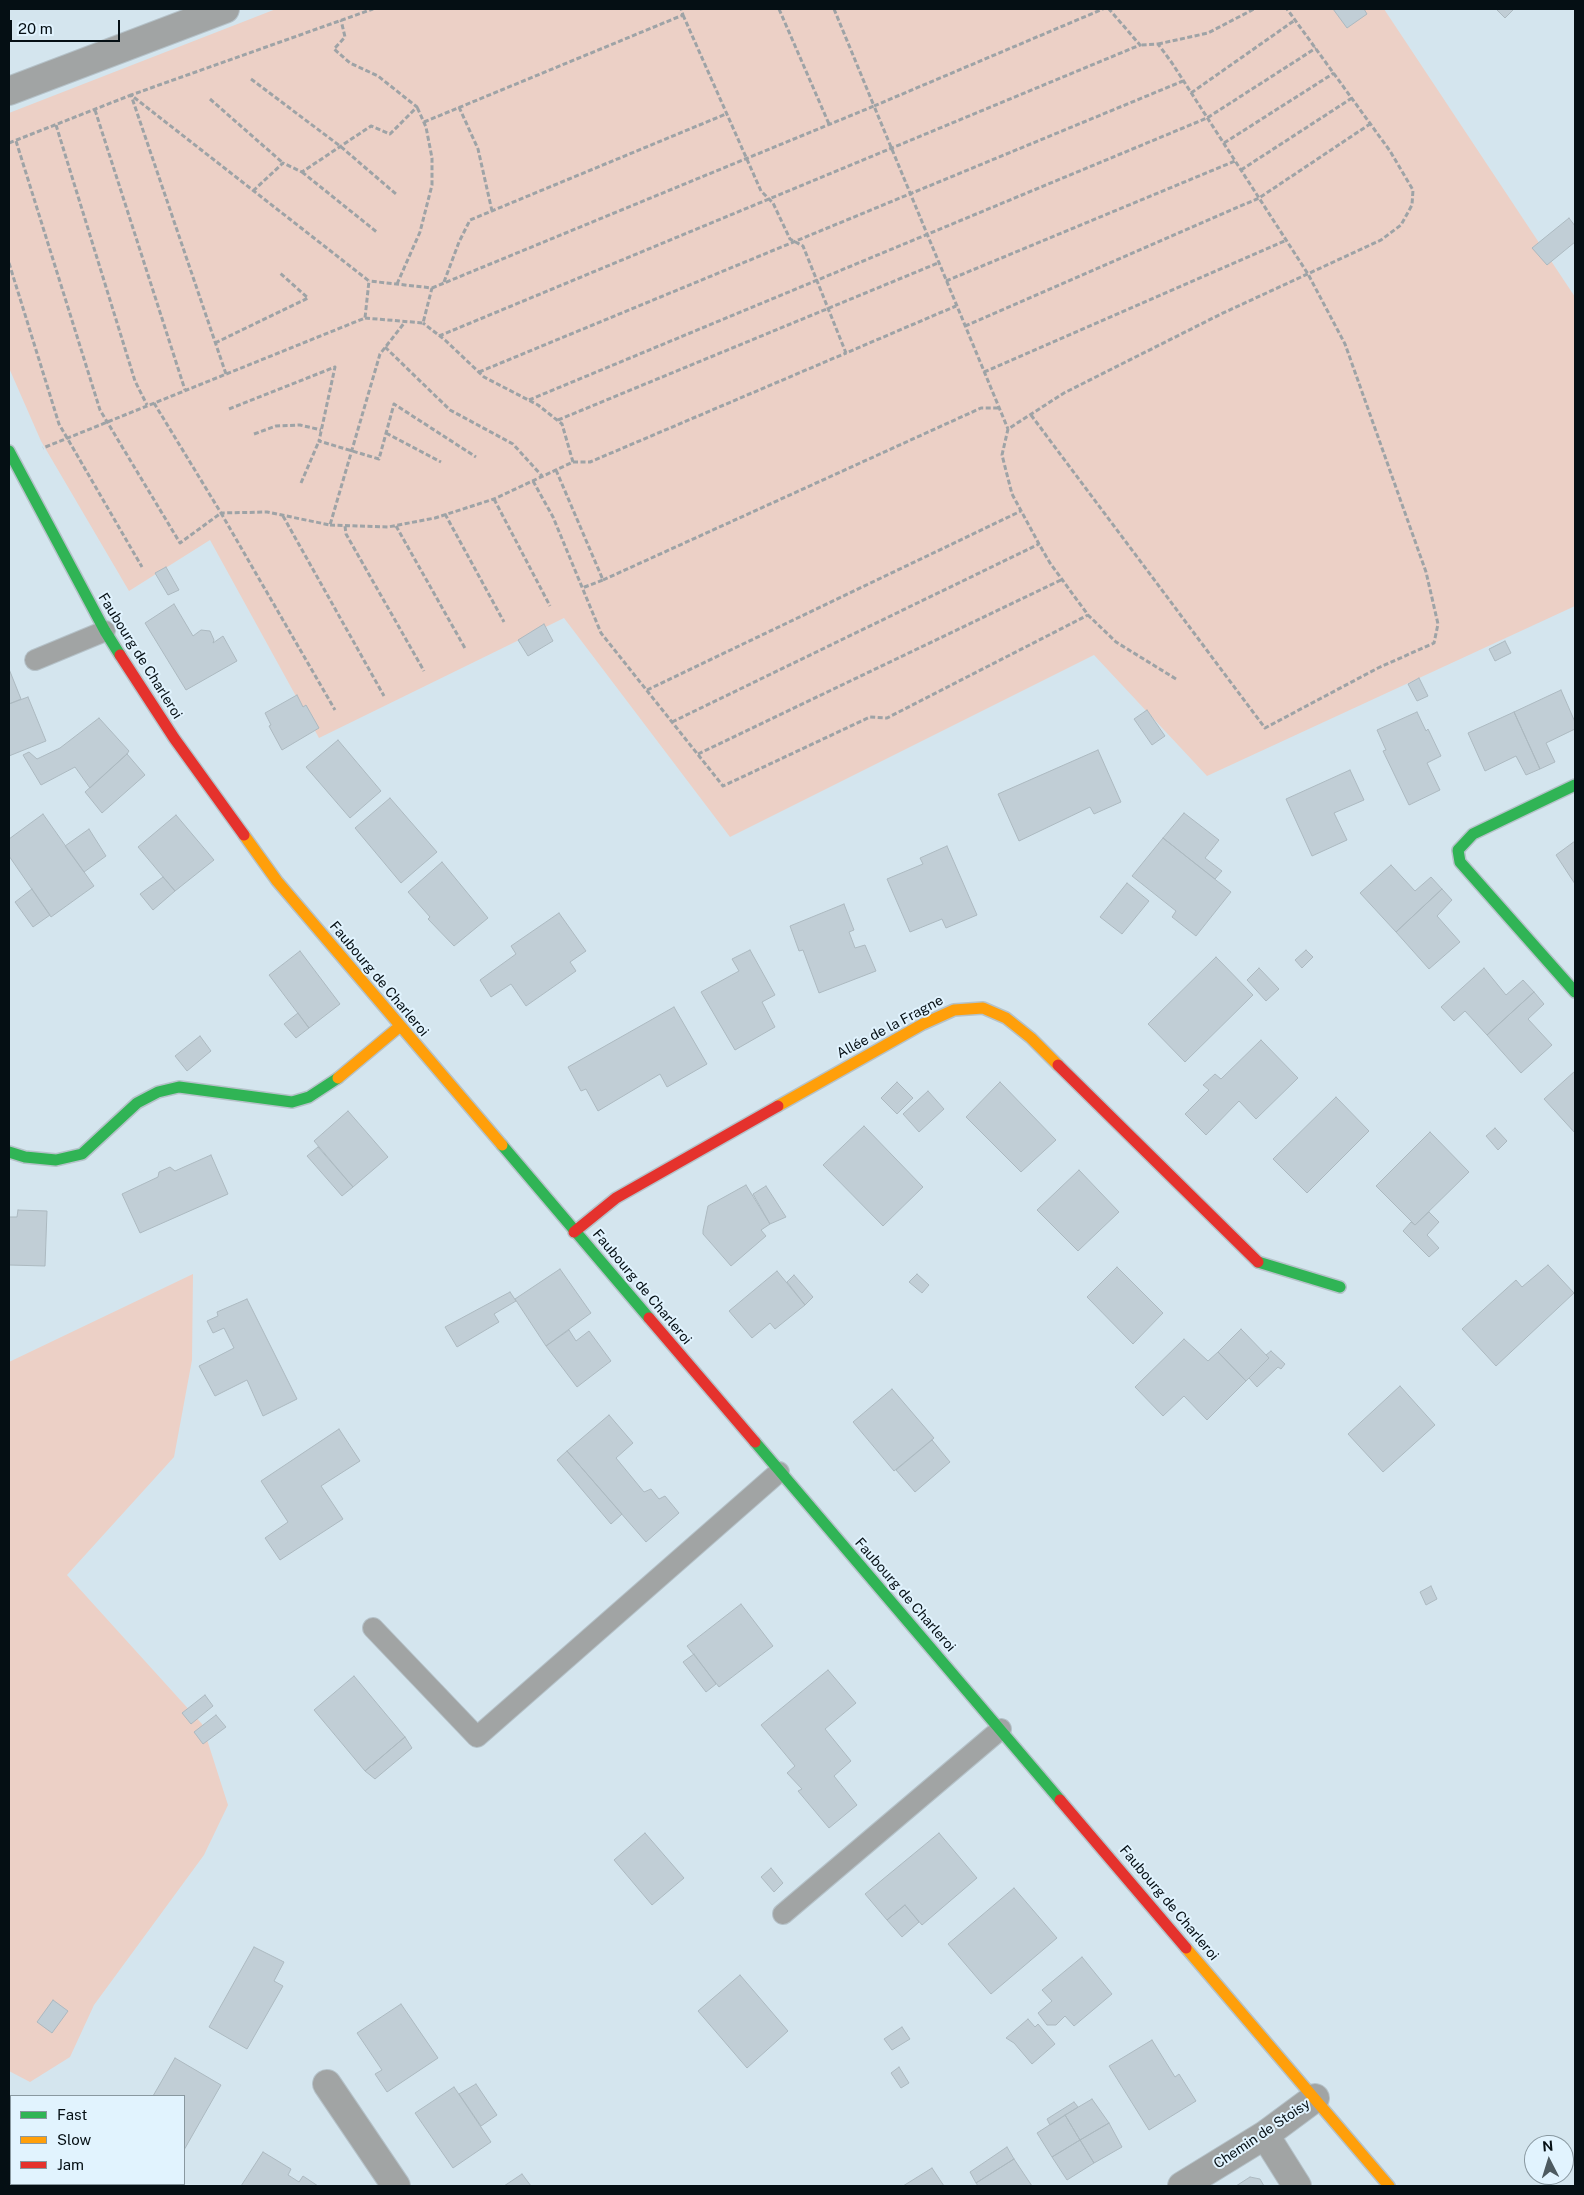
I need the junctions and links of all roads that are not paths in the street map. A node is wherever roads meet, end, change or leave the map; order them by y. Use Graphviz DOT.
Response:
graph roads {
  1 [pos="225,9"];
  2 [pos="9,91"];
  3 [pos="9,451"];
  4 [pos="105,631"];
  5 [pos="35,660"];
  6 [pos="1575,785"];
  7 [pos="1575,992"];
  8 [pos="399,1027"];
  9 [pos="9,1152"];
  10 [pos="574,1232"];
  11 [pos="1340,1287"];
  12 [pos="779,1472"];
  13 [pos="373,1628"];
  14 [pos="1001,1729"];
  15 [pos="783,1914"];
  16 [pos="327,2084"];
  17 [pos="1315,2098"];
  18 [pos="1265,2135"];
  19 [pos="396,2186"];
  20 [pos="1182,2186"];
  21 [pos="1296,2186"];
  22 [pos="1390,2186"];
  1 -- 2 [label="street"];
  3 -- 4 [label="main road, Faubourg de Charleroi"];
  4 -- 5 [label="lane"];
  4 -- 8 [label="main road, Faubourg de Charleroi"];
  6 -- 7 [label="main road"];
  8 -- 9 [label="main road"];
  8 -- 10 [label="main road, Faubourg de Charleroi"];
  10 -- 11 [label="main road, Allée de la Fragne"];
  10 -- 12 [label="main road, Faubourg de Charleroi"];
  12 -- 13 [label="lane"];
  12 -- 14 [label="main road, Faubourg de Charleroi"];
  14 -- 15 [label="lane"];
  14 -- 17 [label="main road, Faubourg de Charleroi"];
  16 -- 19 [label="street"];
  17 -- 18 [label="street, Chemin de Stoisy"];
  17 -- 22 [label="main road, Faubourg de Charleroi"];
  18 -- 20 [label="street, Chemin de Stoisy"];
  18 -- 21 [label="street"];
}
